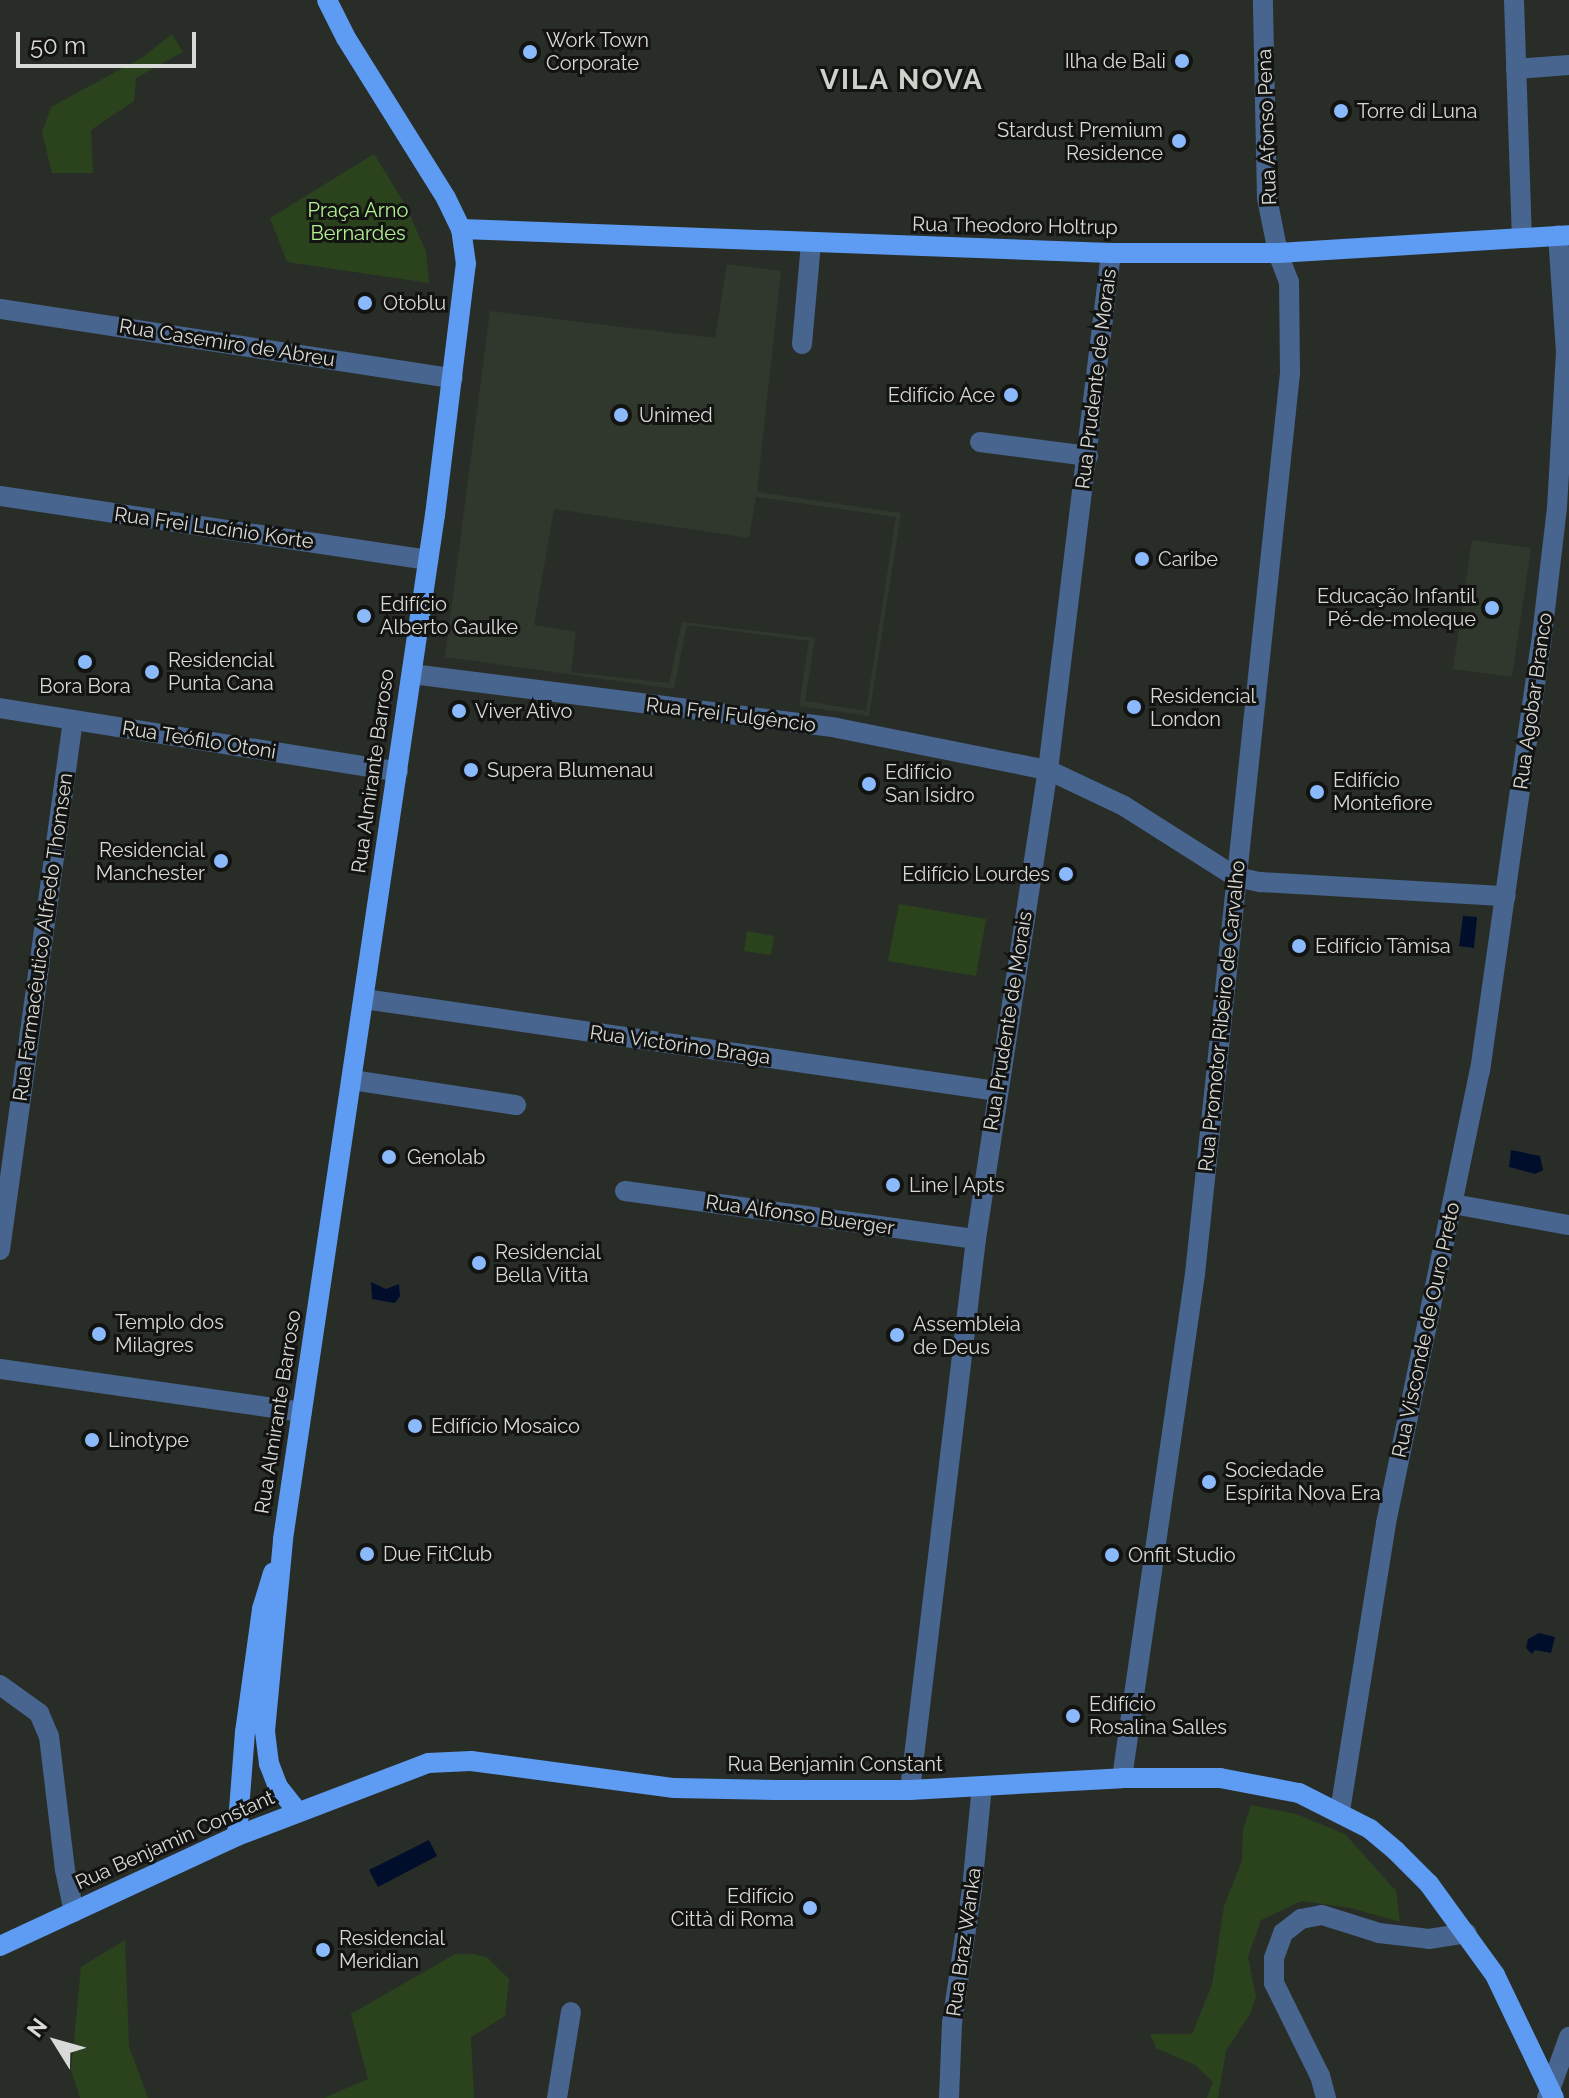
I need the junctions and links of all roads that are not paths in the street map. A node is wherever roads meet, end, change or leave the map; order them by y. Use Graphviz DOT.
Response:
graph roads {
  1 [pos="315,0"];
  2 [pos="327,0"];
  3 [pos="1263,0"];
  4 [pos="1514,0"];
  5 [pos="346,38"];
  6 [pos="1569,65"];
  7 [pos="1516,69"];
  8 [pos="461,229"];
  9 [pos="1564,235"];
  10 [pos="1522,237"];
  11 [pos="811,243"];
  12 [pos="1111,253"];
  13 [pos="1278,253"];
  14 [pos="0,309"];
  15 [pos="802,344"];
  16 [pos="453,378"];
  17 [pos="980,442"];
  18 [pos="1088,456"];
  19 [pos="0,496"];
  20 [pos="428,560"];
  21 [pos="412,674"];
  22 [pos="0,708"];
  23 [pos="73,720"];
  24 [pos="1048,770"];
  25 [pos="398,772"];
  26 [pos="1236,877"];
  27 [pos="1506,896"];
  28 [pos="364,999"];
  29 [pos="352,1080"];
  30 [pos="997,1091"];
  31 [pos="516,1105"];
  32 [pos="625,1191"];
  33 [pos="1453,1204"];
  34 [pos="1569,1225"];
  35 [pos="976,1239"];
  36 [pos="0,1250"];
  37 [pos="0,1369"];
  38 [pos="302,1412"];
  39 [pos="283,1539"];
  40 [pos="0,1685"];
  41 [pos="1122,1778"];
  42 [pos="982,1786"];
  43 [pos="910,1790"];
  44 [pos="297,1811"];
  45 [pos="1340,1811"];
  46 [pos="237,1836"];
  47 [pos="74,1912"];
  48 [pos="1467,1933"];
  49 [pos="0,1946"];
  50 [pos="571,2012"];
  51 [pos="1569,2037"];
  52 [pos="1551,2095"];
  53 [pos="557,2098"];
  54 [pos="949,2098"];
  55 [pos="1326,2098"];
  1 -- 5 [label="main road, Rua Almirante Barroso"];
  2 -- 5 [label="main road, Rua Almirante Barroso"];
  3 -- 13 [label="street, Rua Afonso Pena"];
  4 -- 7 [label="street"];
  5 -- 8 [label="main road, Rua Almirante Barroso"];
  6 -- 7 [label="street"];
  7 -- 10 [label="street"];
  8 -- 11 [label="main road, Rua Theodoro Holtrup"];
  8 -- 16 [label="main road, Rua Almirante Barroso"];
  9 -- 10 [label="main road, Rua Theodoro Holtrup"];
  9 -- 27 [label="street, Rua Agobar Branco"];
  10 -- 13 [label="main road, Rua Theodoro Holtrup"];
  11 -- 12 [label="main road, Rua Theodoro Holtrup"];
  11 -- 15 [label="street"];
  12 -- 13 [label="main road, Rua Theodoro Holtrup"];
  12 -- 18 [label="street, Rua Prudente de Morais"];
  13 -- 26 [label="street, Rua Promotor Ribeiro de Carvalho"];
  14 -- 16 [label="street, Rua Casemiro de Abreu"];
  16 -- 20 [label="main road, Rua Almirante Barroso"];
  17 -- 18 [label="street"];
  18 -- 24 [label="street, Rua Prudente de Morais"];
  19 -- 20 [label="street, Rua Frei Lucínio Korte"];
  20 -- 21 [label="main road, Rua Almirante Barroso"];
  21 -- 24 [label="street, Rua Frei Fulgêncio"];
  21 -- 25 [label="main road, Rua Almirante Barroso"];
  22 -- 23 [label="street, Rua Teófilo Otoni"];
  23 -- 25 [label="street, Rua Teófilo Otoni"];
  23 -- 36 [label="street, Rua Farmacêutico Alfredo Thomsen"];
  24 -- 26 [label="street, Rua Frei Fulgêncio"];
  24 -- 30 [label="street, Rua Prudente de Morais"];
  25 -- 28 [label="main road, Rua Almirante Barroso"];
  26 -- 27 [label="street"];
  26 -- 41 [label="street, Rua Promotor Ribeiro de Carvalho"];
  27 -- 33 [label="street, Rua Visconde de Ouro Preto"];
  28 -- 29 [label="main road, Rua Almirante Barroso"];
  28 -- 30 [label="street, Rua Victorino Braga"];
  29 -- 31 [label="street"];
  29 -- 38 [label="main road, Rua Almirante Barroso"];
  30 -- 35 [label="street, Rua Prudente de Morais"];
  32 -- 35 [label="street, Rua Alfonso Buerger"];
  33 -- 34 [label="street"];
  33 -- 45 [label="street, Rua Visconde de Ouro Preto"];
  35 -- 43 [label="street, Rua Prudente de Morais"];
  37 -- 38 [label="street"];
  38 -- 39 [label="main road, Rua Almirante Barroso"];
  39 -- 44 [label="main road, Rua Almirante Barroso"];
  39 -- 46 [label="main road, Rua Almirante Barroso"];
  40 -- 47 [label="street"];
  41 -- 42 [label="main road, Rua Benjamin Constant"];
  41 -- 45 [label="main road, Rua Benjamin Constant"];
  42 -- 43 [label="main road, Rua Benjamin Constant"];
  42 -- 54 [label="street, Rua Braz Wanka"];
  43 -- 44 [label="main road, Rua Benjamin Constant"];
  44 -- 46 [label="main road, Rua Benjamin Constant"];
  45 -- 48 [label="main road, Rua Benjamin Constant"];
  46 -- 47 [label="main road, Rua Benjamin Constant"];
  47 -- 49 [label="main road, Rua Benjamin Constant"];
  48 -- 52 [label="main road, Rua Benjamin Constant"];
  48 -- 55 [label="street"];
  50 -- 53 [label="street"];
  51 -- 52 [label="street"];
}
